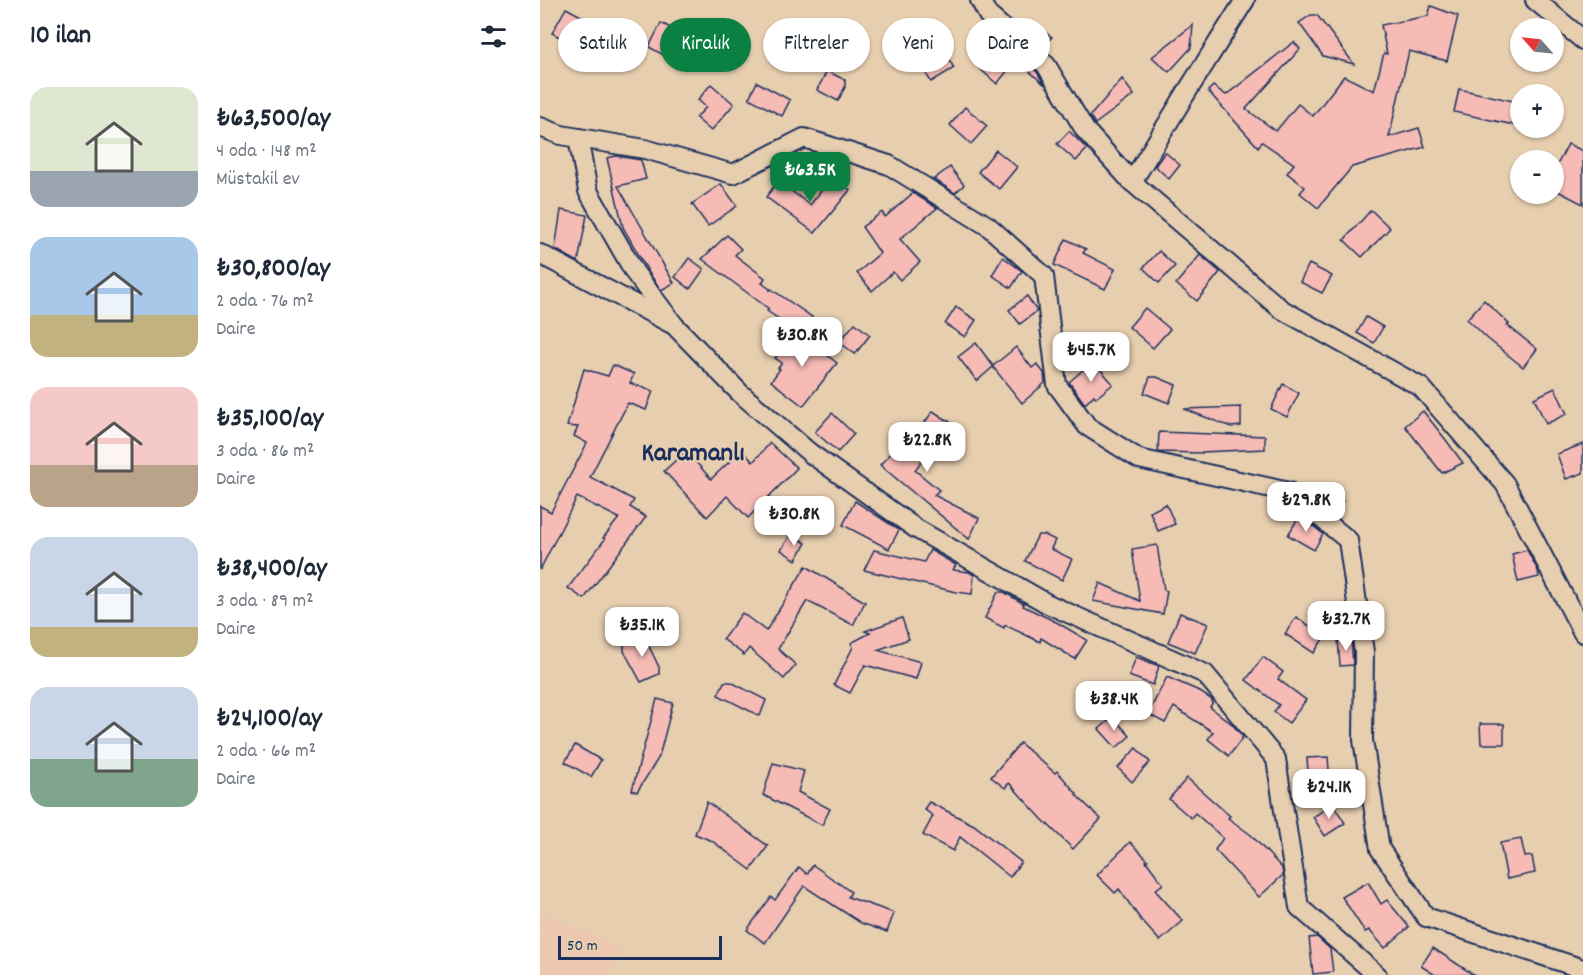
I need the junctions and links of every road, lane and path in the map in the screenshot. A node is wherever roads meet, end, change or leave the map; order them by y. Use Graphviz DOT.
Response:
graph roads {
  1 [pos="980,0"];
  2 [pos="1245,0"];
  3 [pos="1535,0"];
  4 [pos="1583,40"];
  5 [pos="540,128"];
  6 [pos="578,138"];
  7 [pos="1132,182"];
  8 [pos="540,254"];
  9 [pos="674,325"];
  10 [pos="1583,633"];
  11 [pos="1583,969"];
  12 [pos="1377,975"];
  1 -- 7 [label="street"];
  2 -- 7 [label="street"];
  3 -- 4 [label="street"];
  5 -- 6 [label="street"];
  6 -- 9 [label="street"];
  6 -- 11 [label="street"];
  7 -- 10 [label="street"];
  8 -- 9 [label="street"];
  9 -- 12 [label="street"];
}
